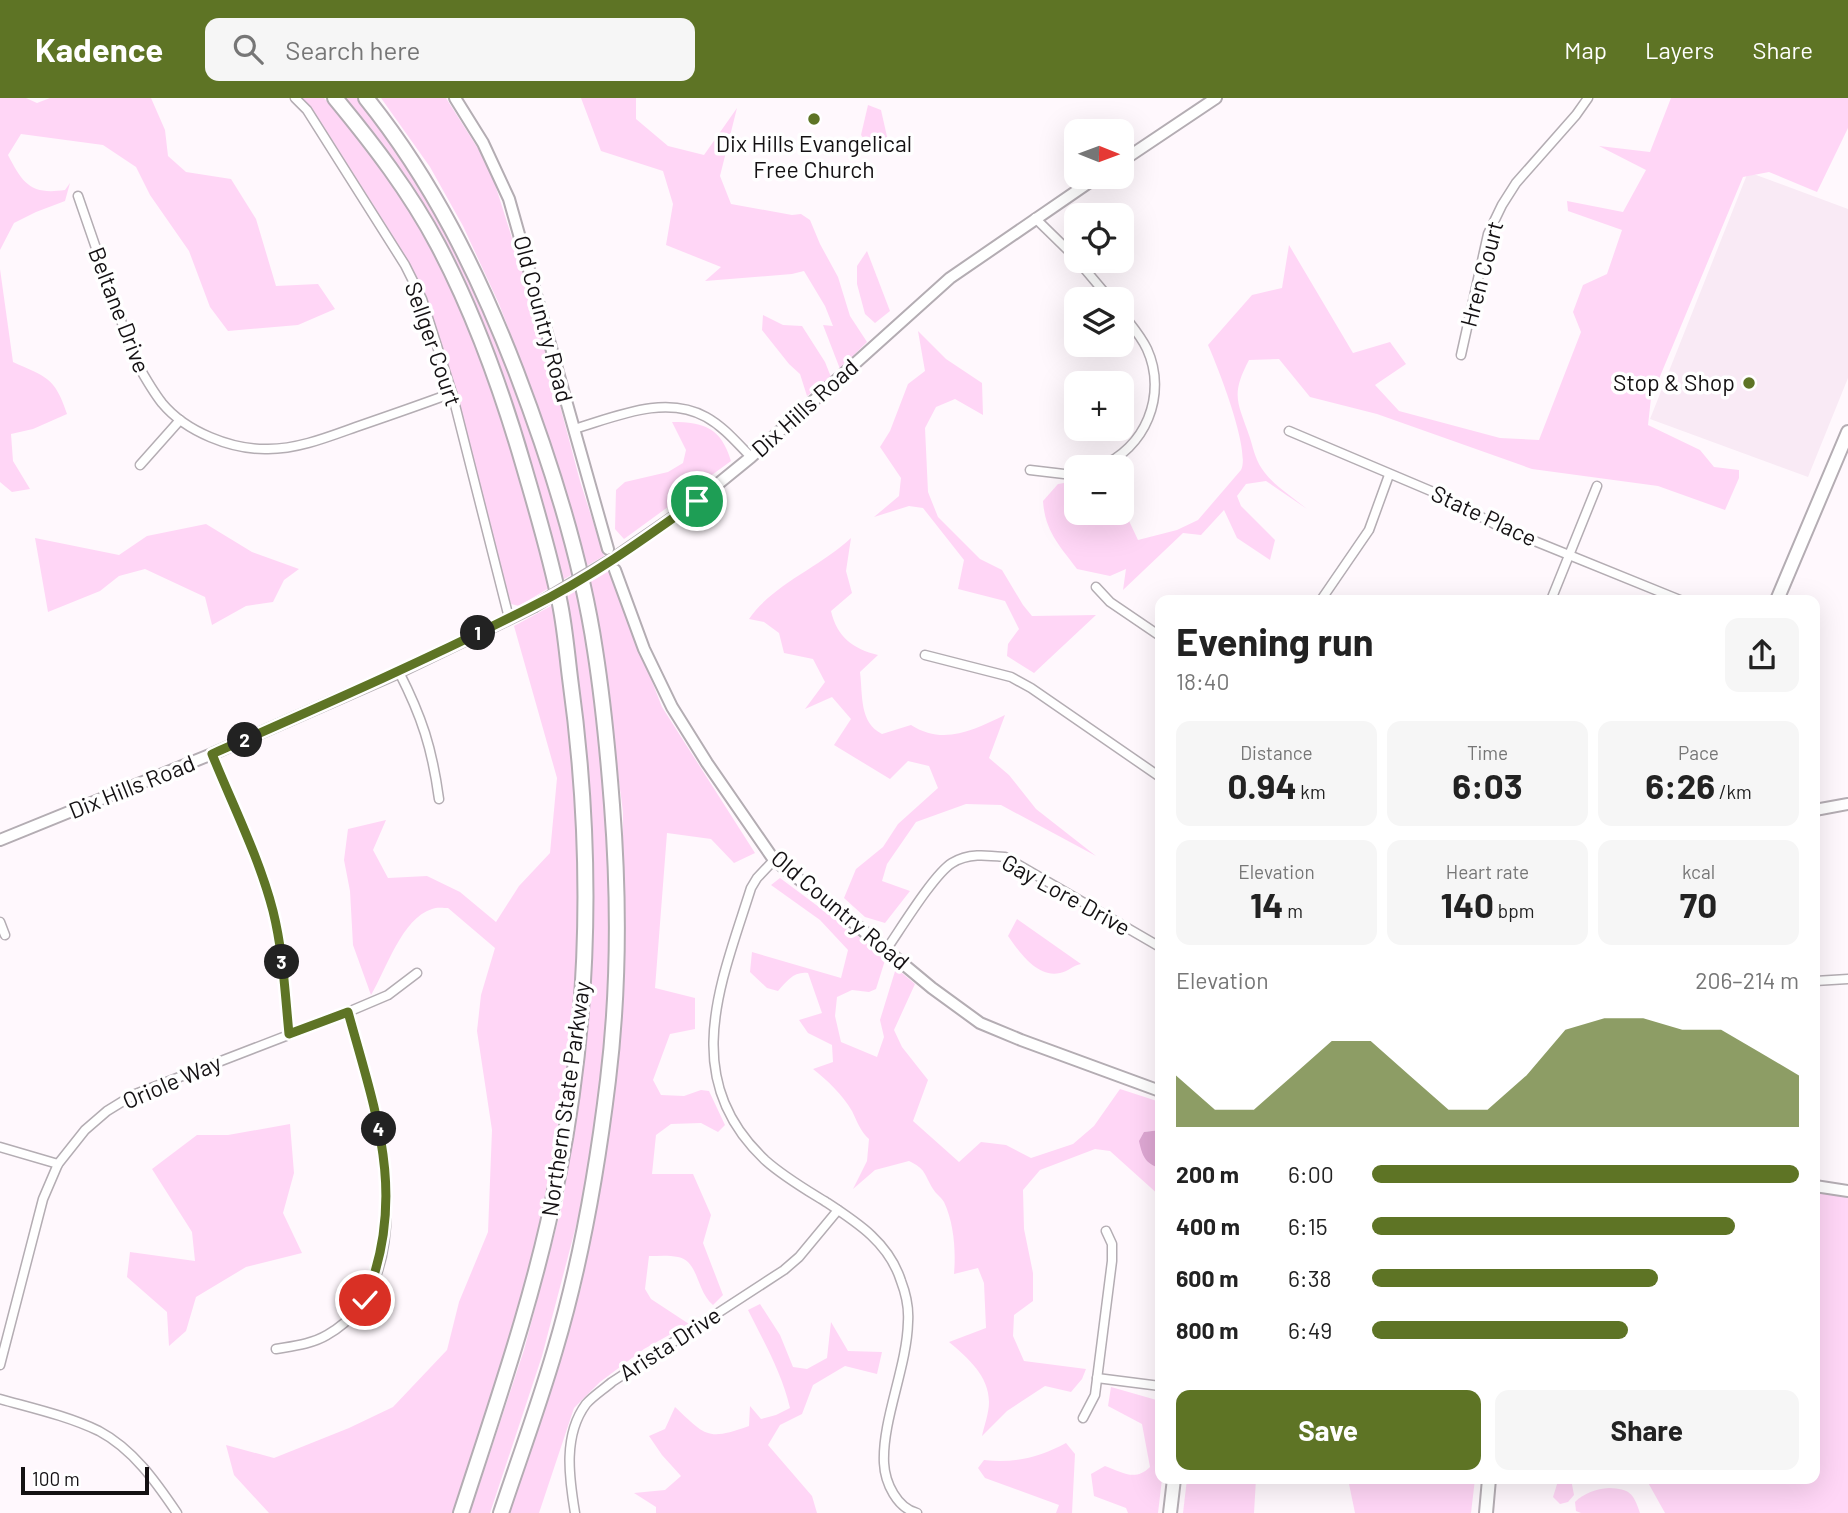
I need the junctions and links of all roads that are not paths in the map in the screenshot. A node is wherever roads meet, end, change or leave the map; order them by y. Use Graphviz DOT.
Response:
graph roads {
  1 [pos="295,98"];
  2 [pos="335,98"];
  3 [pos="366,98"];
  4 [pos="455,98"];
  5 [pos="1216,98"];
  6 [pos="1588,98"];
  7 [pos="1134,153"];
  8 [pos="1079,189"];
  9 [pos="78,196"];
  10 [pos="1035,218"];
  11 [pos="1064,247"];
  12 [pos="1088,273"];
  13 [pos="1100,287"];
  14 [pos="1134,328"];
  15 [pos="1461,355"];
  16 [pos="452,393"];
  17 [pos="180,420"];
  18 [pos="574,429"];
  19 [pos="1289,431"];
  20 [pos="1848,432"];
  21 [pos="1119,455"];
  22 [pos="751,457"];
  23 [pos="140,465"];
  24 [pos="1030,470"];
  25 [pos="1064,474"];
  26 [pos="1389,475"];
  27 [pos="1597,486"];
  28 [pos="608,550"];
  29 [pos="1570,554"];
  30 [pos="615,570"];
  31 [pos="1096,587"];
  32 [pos="1324,595"];
  33 [pos="1553,595"];
  34 [pos="1668,595"];
  35 [pos="1779,595"];
  36 [pos="509,618"];
  37 [pos="1155,633"];
  38 [pos="925,654"];
  39 [pos="399,672"];
  40 [pos="212,754"];
  41 [pos="1155,774"];
  42 [pos="439,799"];
  43 [pos="1848,804"];
  44 [pos="1820,809"];
  45 [pos="0,840"];
  46 [pos="774,860"];
  47 [pos="0,922"];
  48 [pos="5,935"];
  49 [pos="1155,944"];
  50 [pos="886,950"];
  51 [pos="417,973"];
  52 [pos="1848,979"];
  53 [pos="1820,981"];
  54 [pos="348,1012"];
  55 [pos="289,1034"];
  56 [pos="1155,1089"];
  57 [pos="0,1147"];
  58 [pos="58,1164"];
  59 [pos="1820,1187"];
  60 [pos="1848,1191"];
  61 [pos="838,1210"];
  62 [pos="1106,1231"];
  63 [pos="276,1349"];
  64 [pos="0,1365"];
  65 [pos="1097,1378"];
  66 [pos="1155,1385"];
  67 [pos="0,1399"];
  68 [pos="1083,1418"];
  69 [pos="1173,1484"];
  70 [pos="1489,1484"];
  71 [pos="177,1513"];
  72 [pos="461,1513"];
  73 [pos="502,1513"];
  74 [pos="575,1513"];
  75 [pos="917,1513"];
  76 [pos="1170,1513"];
  77 [pos="1486,1513"];
  1 -- 16 [label="street, Sellger Court"];
  2 -- 72 [label="highway, Northern State Parkway"];
  3 -- 73 [label="highway, Northern State Parkway"];
  4 -- 18 [label="street, Old Country Road"];
  5 -- 7 [label="street"];
  6 -- 15 [label="street, Hren Court"];
  8 -- 10 [label="street, Dix Hills Road"];
  9 -- 17 [label="street, Beltane Drive"];
  10 -- 11 [label="street"];
  10 -- 22 [label="street, Dix Hills Road"];
  12 -- 13 [label="street"];
  14 -- 21 [label="street"];
  16 -- 17 [label="street, Beltane Drive"];
  16 -- 36 [label="street, Sellger Court"];
  17 -- 23 [label="street"];
  18 -- 22 [label="street"];
  18 -- 28 [label="street, Old Country Road"];
  19 -- 26 [label="street, State Place"];
  20 -- 35 [label="main road"];
  22 -- 36 [label="street, Dix Hills Road, bridge"];
  24 -- 25 [label="street"];
  26 -- 29 [label="street, State Place"];
  26 -- 32 [label="street"];
  27 -- 29 [label="street"];
  29 -- 33 [label="street"];
  29 -- 34 [label="street, State Place"];
  30 -- 46 [label="street, Old Country Road"];
  31 -- 37 [label="street"];
  36 -- 39 [label="street, Dix Hills Road"];
  38 -- 41 [label="street"];
  39 -- 40 [label="street, Dix Hills Road"];
  39 -- 42 [label="street"];
  40 -- 45 [label="street, Dix Hills Road"];
  40 -- 55 [label="street"];
  43 -- 44 [label="street"];
  46 -- 50 [label="street, Old Country Road"];
  46 -- 61 [label="street"];
  47 -- 48 [label="street"];
  49 -- 50 [label="street, Gay Lore Drive"];
  50 -- 56 [label="street, Old Country Road"];
  51 -- 54 [label="street, Oriole Way"];
  52 -- 53 [label="street"];
  54 -- 55 [label="street, Oriole Way"];
  54 -- 63 [label="street"];
  55 -- 58 [label="street, Oriole Way"];
  57 -- 58 [label="street"];
  58 -- 64 [label="street, Oriole Way"];
  59 -- 60 [label="street"];
  61 -- 74 [label="street, Arista Drive"];
  61 -- 75 [label="street"];
  62 -- 65 [label="street"];
  65 -- 66 [label="street"];
  65 -- 68 [label="street"];
  67 -- 71 [label="street"];
  69 -- 76 [label="main road"];
  70 -- 77 [label="main road"];
}
